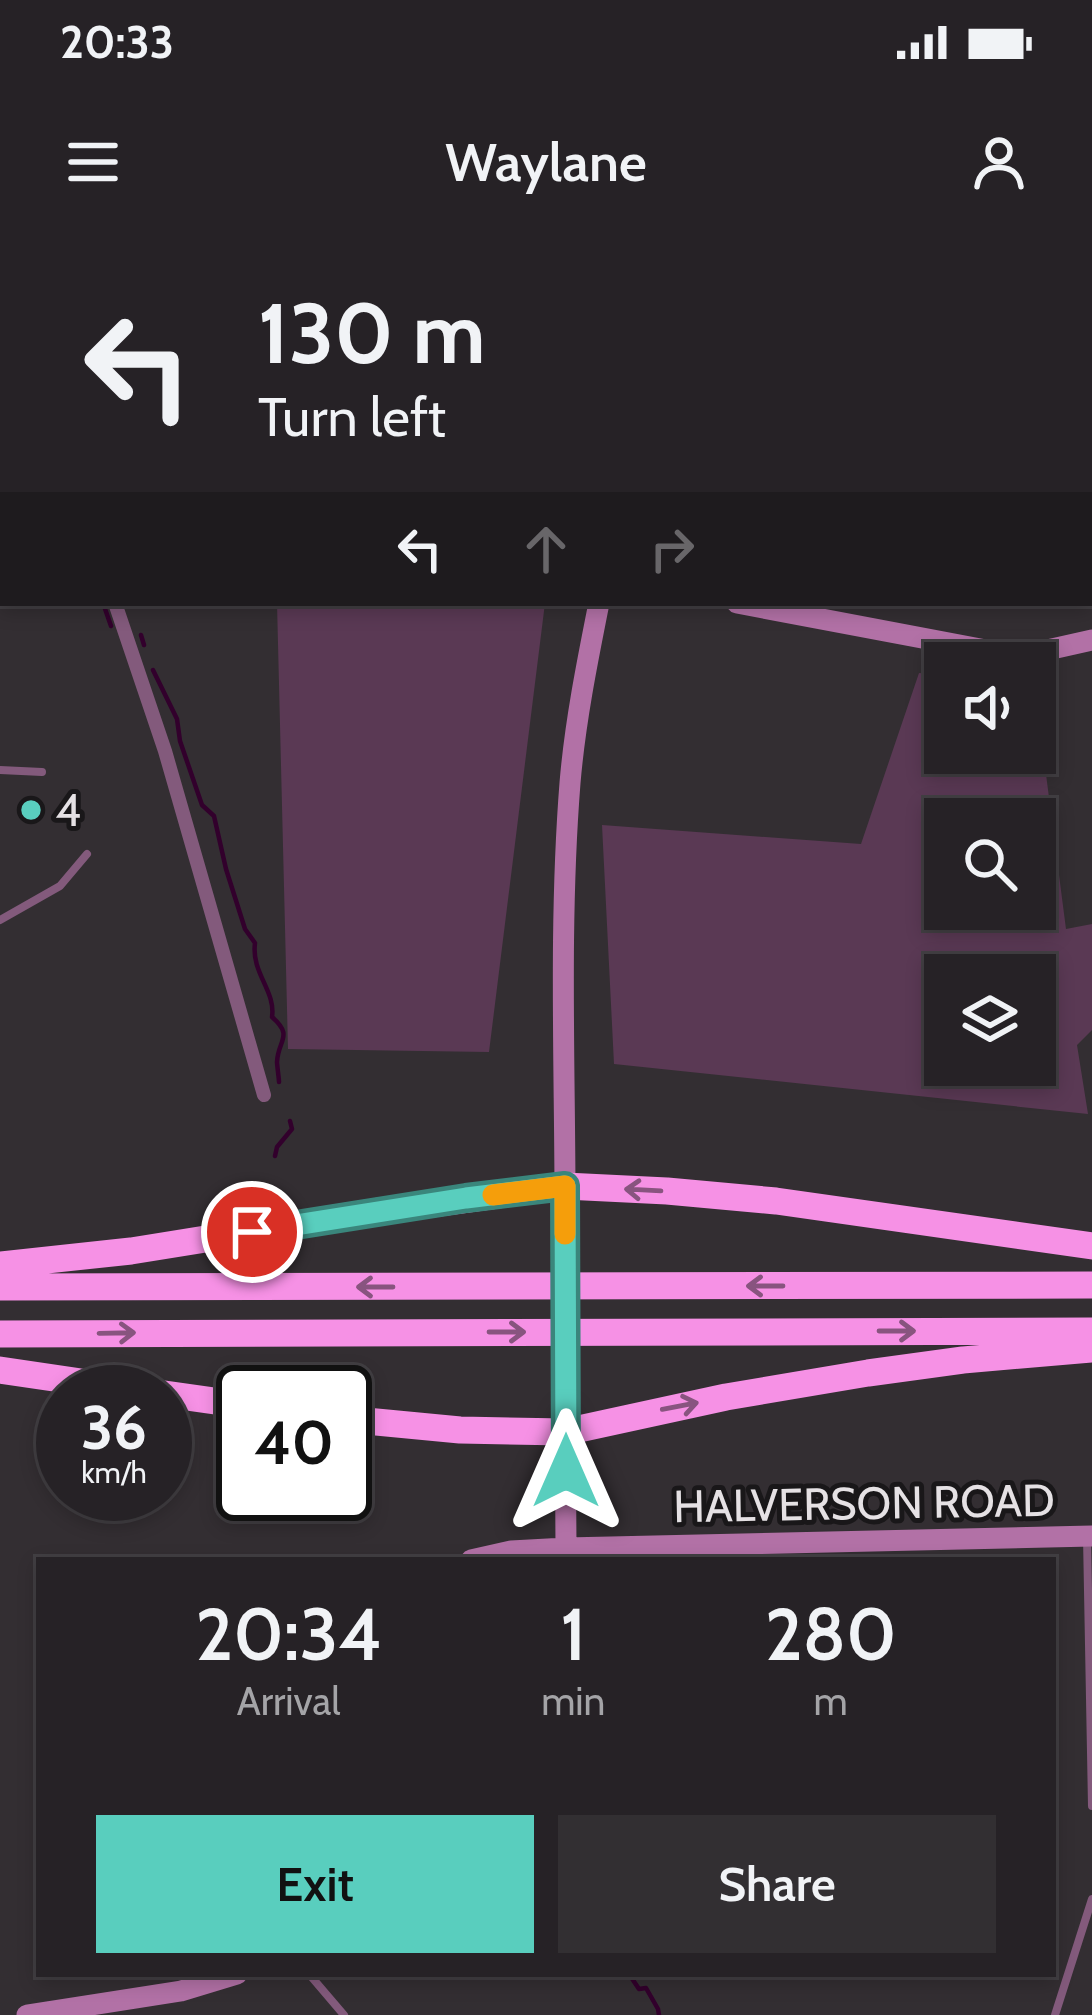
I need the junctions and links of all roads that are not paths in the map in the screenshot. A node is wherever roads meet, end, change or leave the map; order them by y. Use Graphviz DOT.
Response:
graph roads {
  1 [pos="116,606"];
  2 [pos="598,606"];
  3 [pos="753,606"];
  4 [pos="1092,640"];
  5 [pos="0,770"];
  6 [pos="42,772"];
  7 [pos="87,854"];
  8 [pos="0,920"];
  9 [pos="264,1095"];
  10 [pos="565,1186"];
  11 [pos="1092,1246"];
  12 [pos="0,1265"];
  13 [pos="1092,1285"];
  14 [pos="0,1287"];
  15 [pos="1092,1331"];
  16 [pos="0,1334"];
  17 [pos="1092,1349"];
  18 [pos="0,1370"];
  19 [pos="36,1375"];
  20 [pos="372,1422"];
  21 [pos="566,1432"];
  22 [pos="1090,1536"];
  23 [pos="566,1548"];
  24 [pos="485,1557"];
  25 [pos="1092,1806"];
  26 [pos="1092,1899"];
  27 [pos="227,1977"];
  28 [pos="311,1977"];
  29 [pos="100,2009"];
  30 [pos="27,2015"];
  31 [pos="344,2015"];
  32 [pos="1055,2015"];
  1 -- 9 [label="street"];
  2 -- 10 [label="street"];
  3 -- 4 [label="street"];
  5 -- 6 [label="lane"];
  7 -- 8 [label="lane"];
  11 -- 10 [label="highway, one-way"];
  10 -- 12 [label="highway"];
  10 -- 21 [label="street, bridge"];
  13 -- 14 [label="highway, one-way"];
  16 -- 15 [label="highway, one-way"];
  21 -- 17 [label="highway, one-way"];
  18 -- 19 [label="highway"];
  20 -- 21 [label="highway"];
  21 -- 23 [label="street"];
  22 -- 23 [label="street, HALVERSON ROAD"];
  22 -- 25 [label="lane"];
  23 -- 24 [label="street, HALVERSON ROAD"];
  26 -- 32 [label="lane"];
  27 -- 29 [label="street"];
  28 -- 31 [label="lane"];
  29 -- 30 [label="street"];
}
